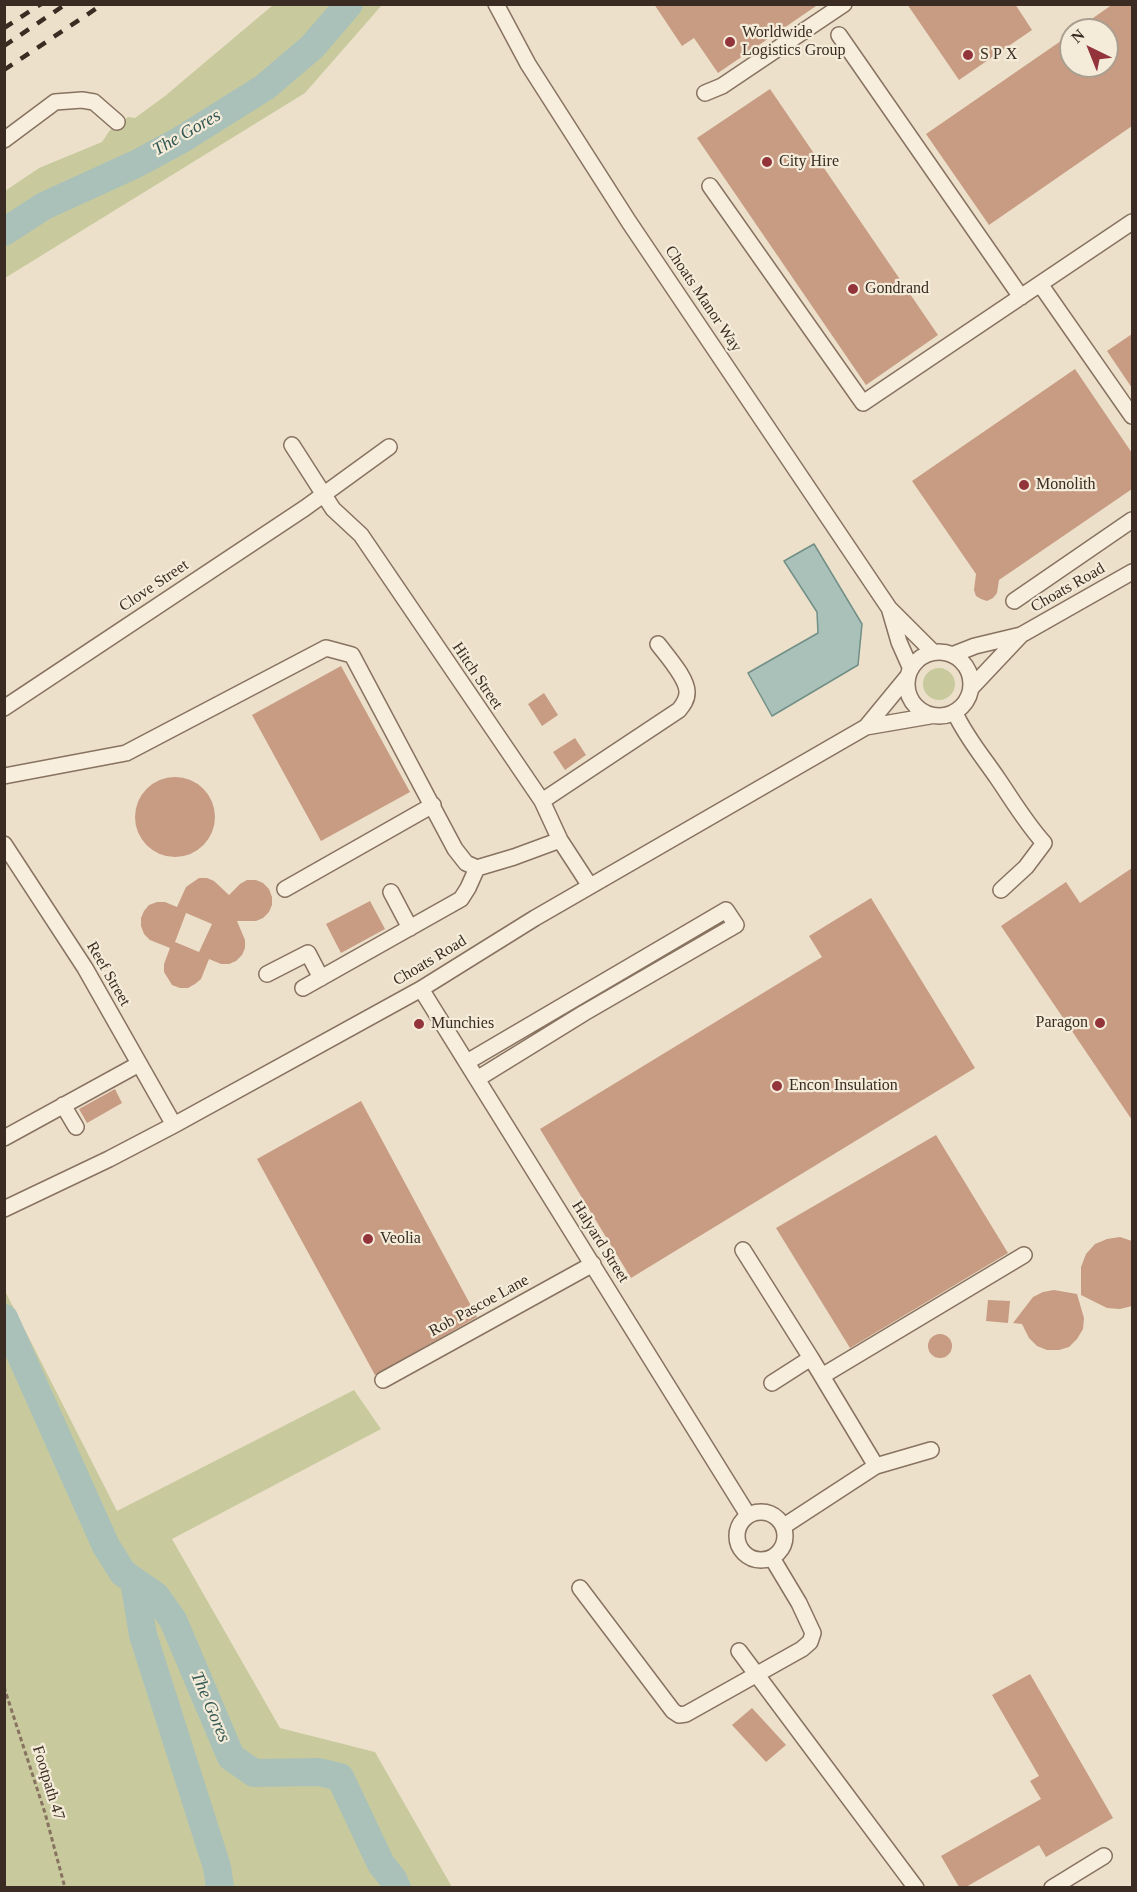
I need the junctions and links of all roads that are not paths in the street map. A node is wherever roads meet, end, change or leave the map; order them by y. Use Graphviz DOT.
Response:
graph roads {
  1 [pos="496,4"];
  2 [pos="843,4"];
  3 [pos="839,35"];
  4 [pos="705,93"];
  5 [pos="117,122"];
  6 [pos="4,140"];
  7 [pos="710,186"];
  8 [pos="1132,222"];
  9 [pos="1040,284"];
  10 [pos="1021,297"];
  11 [pos="1132,416"];
  12 [pos="292,445"];
  13 [pos="389,447"];
  14 [pos="324,494"];
  15 [pos="1132,520"];
  16 [pos="1132,572"];
  17 [pos="1014,601"];
  18 [pos="889,608"];
  19 [pos="1021,635"];
  20 [pos="658,644"];
  21 [pos="933,652"];
  22 [pos="952,655"];
  23 [pos="909,672"];
  24 [pos="971,688"];
  25 [pos="4,708"];
  26 [pos="955,713"];
  27 [pos="930,716"];
  28 [pos="866,727"];
  29 [pos="4,776"];
  30 [pos="542,801"];
  31 [pos="433,805"];
  32 [pos="560,840"];
  33 [pos="4,844"];
  34 [pos="477,868"];
  35 [pos="590,886"];
  36 [pos="285,889"];
  37 [pos="1000,890"];
  38 [pos="391,891"];
  39 [pos="410,928"];
  40 [pos="267,974"];
  41 [pos="321,978"];
  42 [pos="303,988"];
  43 [pos="421,989"];
  44 [pos="467,1062"];
  45 [pos="139,1064"];
  46 [pos="477,1079"];
  47 [pos="63,1105"];
  48 [pos="174,1125"];
  49 [pos="76,1127"];
  50 [pos="4,1138"];
  51 [pos="4,1209"];
  52 [pos="743,1250"];
  53 [pos="1024,1255"];
  54 [pos="593,1264"];
  55 [pos="811,1358"];
  56 [pos="822,1376"];
  57 [pos="383,1380"];
  58 [pos="772,1383"];
  59 [pos="931,1450"];
  60 [pos="876,1466"];
  61 [pos="748,1515"];
  62 [pos="784,1526"];
  63 [pos="776,1564"];
  64 [pos="580,1588"];
  65 [pos="739,1651"];
  66 [pos="757,1674"];
  67 [pos="1104,1856"];
  68 [pos="916,1887"];
  69 [pos="1052,1887"];
  1 -- 18 [label="street, Choats Manor Way"];
  2 -- 4 [label="street"];
  3 -- 10 [label="street"];
  5 -- 6 [label="street"];
  7 -- 10 [label="street"];
  8 -- 9 [label="street"];
  9 -- 10 [label="street"];
  9 -- 11 [label="street"];
  12 -- 14 [label="street, Hitch Street"];
  13 -- 14 [label="street, Clove Street"];
  14 -- 25 [label="street, Clove Street"];
  14 -- 30 [label="street, Hitch Street"];
  15 -- 17 [label="street"];
  16 -- 19 [label="street, Choats Road"];
  18 -- 21 [label="street, Choats Manor Way"];
  18 -- 23 [label="street, Choats Manor Way"];
  19 -- 22 [label="street, Choats Road"];
  19 -- 24 [label="street, Choats Road"];
  20 -- 30 [label="street"];
  21 -- 22 [label="street"];
  21 -- 23 [label="street"];
  22 -- 24 [label="street"];
  23 -- 27 [label="street"];
  23 -- 28 [label="street, Choats Road"];
  24 -- 26 [label="street"];
  26 -- 27 [label="street"];
  26 -- 37 [label="street"];
  27 -- 28 [label="street, Choats Road"];
  28 -- 35 [label="street, Choats Road"];
  29 -- 31 [label="street"];
  30 -- 32 [label="street, Hitch Street"];
  31 -- 34 [label="street"];
  31 -- 36 [label="street"];
  32 -- 34 [label="street"];
  32 -- 35 [label="street, Hitch Street"];
  33 -- 45 [label="street, Reef Street"];
  34 -- 39 [label="street"];
  35 -- 43 [label="street, Choats Road"];
  38 -- 39 [label="street"];
  39 -- 41 [label="street"];
  40 -- 41 [label="street"];
  41 -- 42 [label="street"];
  43 -- 44 [label="street, Halyard Street"];
  43 -- 48 [label="street, Choats Road"];
  44 -- 46 [label="street, Halyard Street"];
  44 -- 46 [label="street"];
  45 -- 47 [label="street"];
  45 -- 48 [label="street, Reef Street"];
  46 -- 54 [label="street, Halyard Street"];
  47 -- 49 [label="street"];
  47 -- 50 [label="street"];
  48 -- 51 [label="street, Choats Road"];
  52 -- 55 [label="street"];
  53 -- 56 [label="street"];
  54 -- 57 [label="street, Rob Pascoe Lane"];
  54 -- 61 [label="street, Halyard Street"];
  55 -- 56 [label="street"];
  55 -- 58 [label="street"];
  56 -- 60 [label="street"];
  59 -- 60 [label="street"];
  60 -- 62 [label="street"];
  61 -- 62 [label="street"];
  61 -- 63 [label="street"];
  62 -- 63 [label="street"];
  63 -- 66 [label="street"];
  64 -- 66 [label="street"];
  65 -- 66 [label="street"];
  66 -- 68 [label="street"];
  67 -- 69 [label="street"];
}
